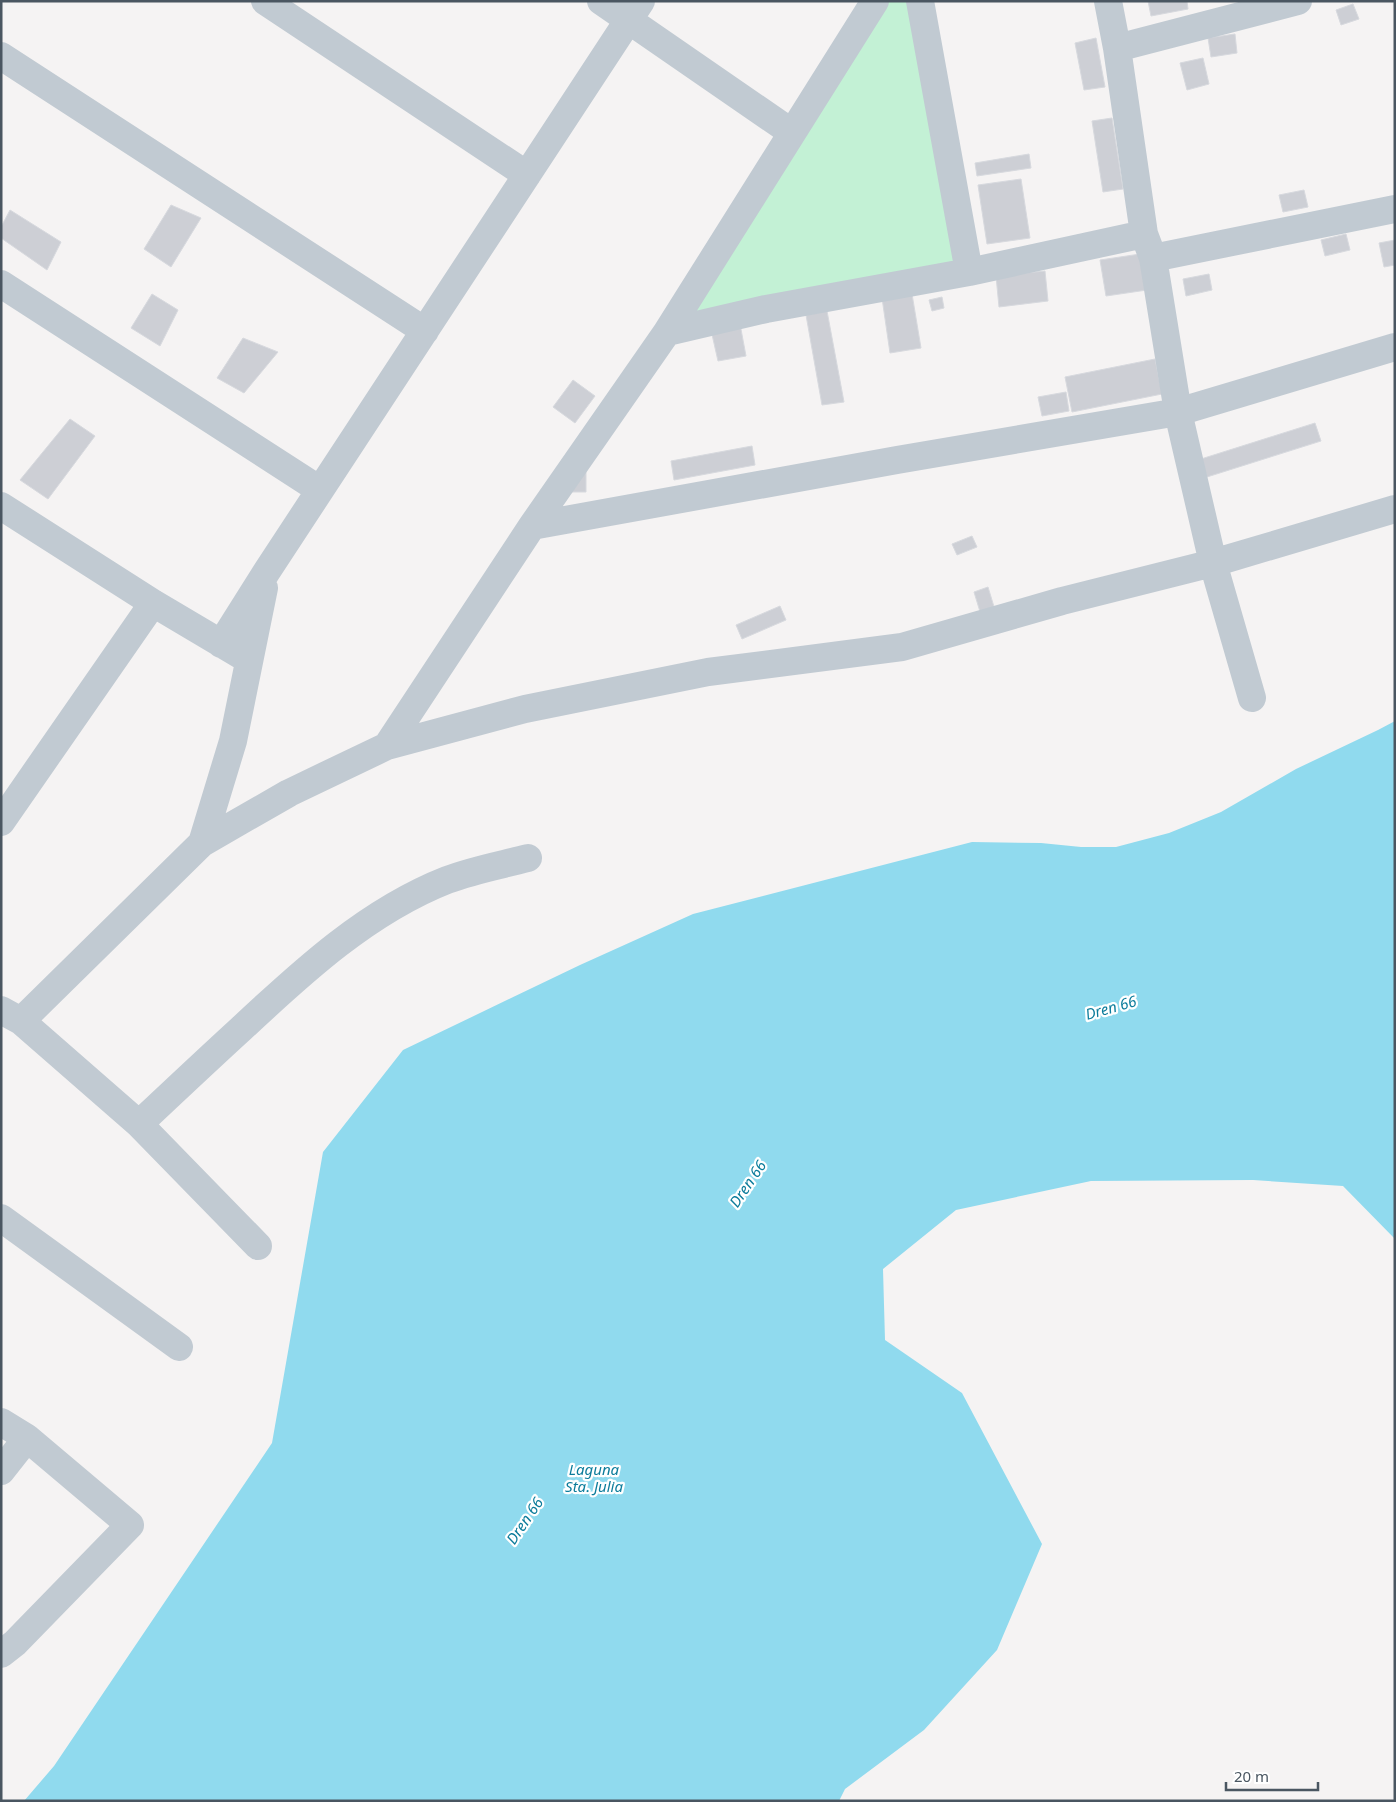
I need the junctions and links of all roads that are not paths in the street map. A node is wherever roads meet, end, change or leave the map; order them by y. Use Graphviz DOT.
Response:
graph roads {
  1 [pos="264,1"];
  2 [pos="601,1"];
  3 [pos="875,1"];
  4 [pos="920,1"];
  5 [pos="1108,1"];
  6 [pos="1298,1"];
  7 [pos="635,11"];
  8 [pos="1117,48"];
  9 [pos="1,56"];
  10 [pos="792,132"];
  11 [pos="527,174"];
  12 [pos="1395,209"];
  13 [pos="1149,246"];
  14 [pos="969,272"];
  15 [pos="1,284"];
  16 [pos="425,331"];
  17 [pos="667,332"];
  18 [pos="1395,347"];
  19 [pos="1178,412"];
  20 [pos="320,490"];
  21 [pos="1,506"];
  22 [pos="1395,509"];
  23 [pos="532,526"];
  24 [pos="1213,563"];
  25 [pos="267,571"];
  26 [pos="152,603"];
  27 [pos="221,644"];
  28 [pos="249,660"];
  29 [pos="1252,698"];
  30 [pos="387,746"];
  31 [pos="1,822"];
  32 [pos="202,844"];
  33 [pos="528,858"];
  34 [pos="11,1015"];
  35 [pos="139,1124"];
  36 [pos="1,1218"];
  37 [pos="258,1246"];
  38 [pos="179,1347"];
  39 [pos="1,1422"];
  40 [pos="27,1438"];
  41 [pos="1,1471"];
  42 [pos="1,1654"];
  1 -- 11 [label="street"];
  2 -- 7 [label="street"];
  3 -- 10 [label="street"];
  4 -- 14 [label="street"];
  5 -- 8 [label="street"];
  6 -- 8 [label="street"];
  7 -- 10 [label="street"];
  7 -- 11 [label="street"];
  8 -- 13 [label="street"];
  9 -- 16 [label="street"];
  10 -- 17 [label="street"];
  11 -- 16 [label="street"];
  12 -- 13 [label="street"];
  13 -- 14 [label="street"];
  13 -- 19 [label="street"];
  14 -- 17 [label="street"];
  15 -- 20 [label="street"];
  16 -- 20 [label="street"];
  17 -- 23 [label="street"];
  18 -- 19 [label="street"];
  19 -- 23 [label="street"];
  19 -- 24 [label="street"];
  20 -- 25 [label="street"];
  21 -- 26 [label="street"];
  22 -- 24 [label="street"];
  23 -- 30 [label="street"];
  24 -- 29 [label="street"];
  24 -- 30 [label="street"];
  25 -- 27 [label="street"];
  25 -- 28 [label="street"];
  26 -- 27 [label="street"];
  26 -- 31 [label="street"];
  27 -- 28 [label="street"];
  28 -- 32 [label="street"];
  30 -- 32 [label="street"];
  32 -- 34 [label="street"];
  33 -- 35 [label="street"];
  34 -- 35 [label="street"];
  35 -- 37 [label="street"];
  36 -- 38 [label="street"];
  39 -- 40 [label="street"];
  40 -- 41 [label="street"];
  40 -- 42 [label="street"];
}
